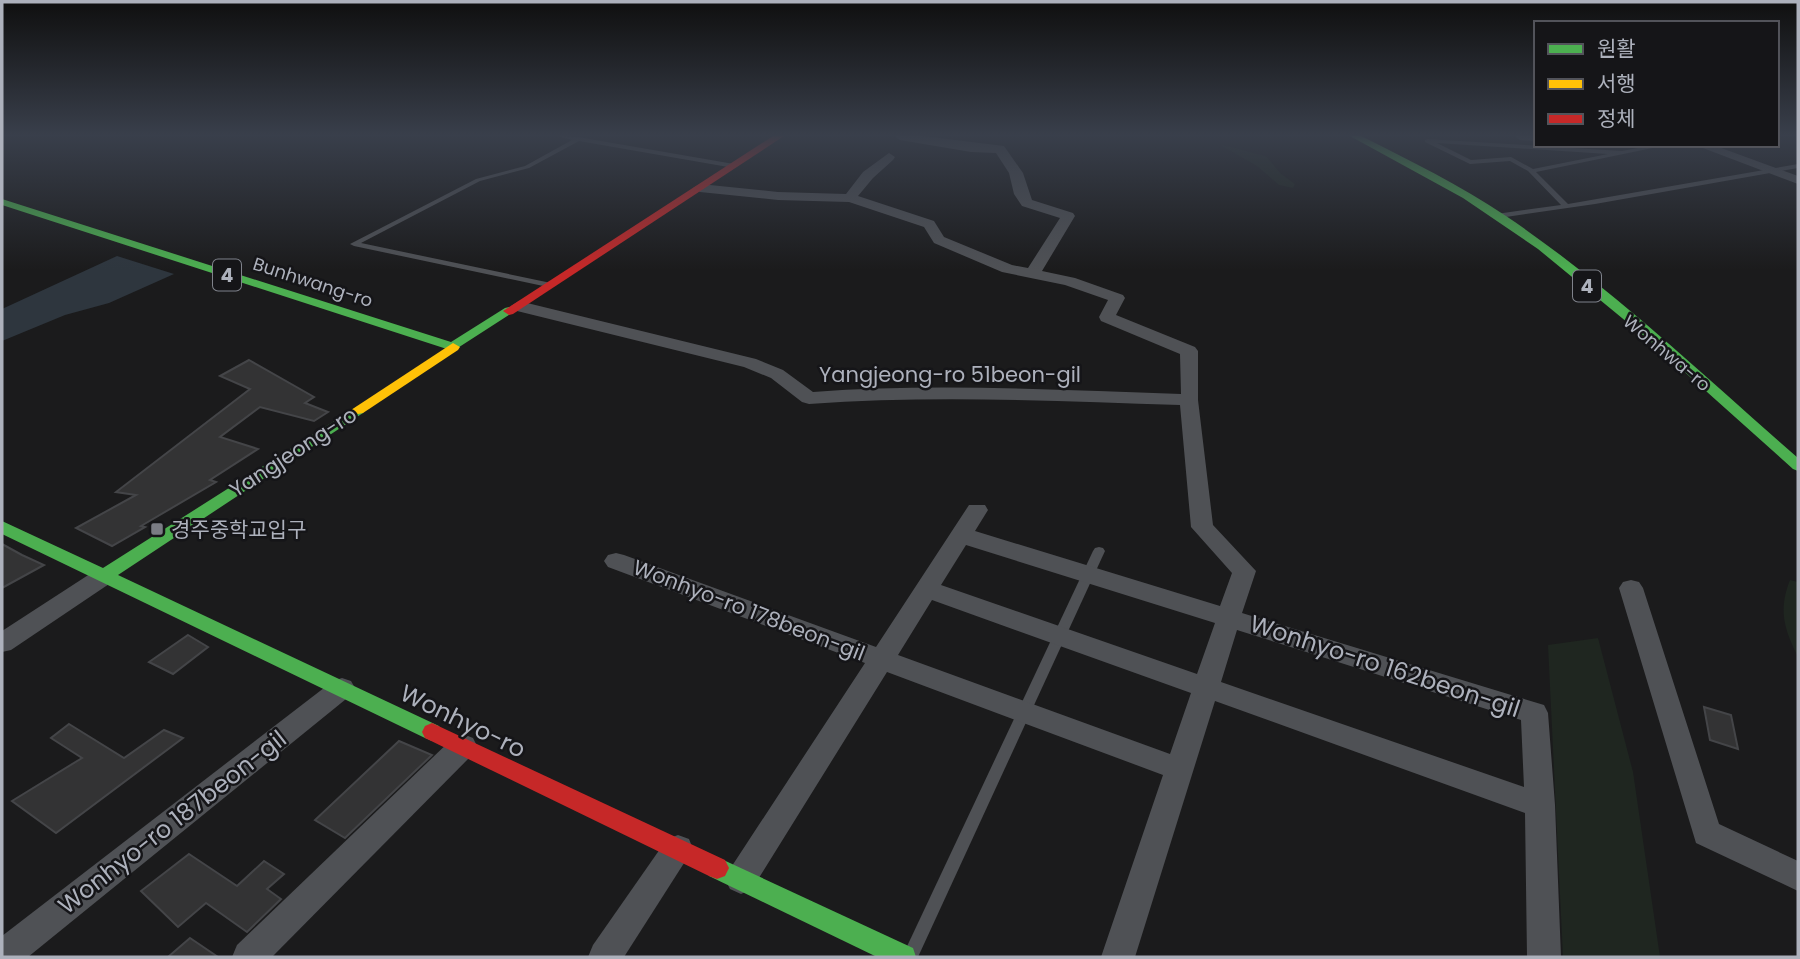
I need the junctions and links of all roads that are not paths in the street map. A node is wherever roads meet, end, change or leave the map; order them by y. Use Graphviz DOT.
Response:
graph roads {
  1 [pos="477,181"];
  2 [pos="711,181"];
  3 [pos="863,181"];
  4 [pos="1018,181"];
  5 [pos="1438,181"];
  6 [pos="1541,181"];
  7 [pos="1709,181"];
  8 [pos="700,188"];
  9 [pos="850,198"];
  10 [pos="2,202"];
  11 [pos="1566,206"];
  12 [pos="1496,217"];
  13 [pos="1032,274"];
  14 [pos="551,286"];
  15 [pos="519,306"];
  16 [pos="453,347"];
  17 [pos="1189,400"];
  18 [pos="1798,466"];
  19 [pos="977,510"];
  20 [pos="2,527"];
  21 [pos="961,535"];
  22 [pos="1099,551"];
  23 [pos="616,561"];
  24 [pos="1089,573"];
  25 [pos="104,576"];
  26 [pos="1631,588"];
  27 [pos="926,589"];
  28 [pos="1229,616"];
  29 [pos="1060,636"];
  30 [pos="2,643"];
  31 [pos="881,660"];
  32 [pos="1205,686"];
  33 [pos="342,688"];
  34 [pos="1024,712"];
  35 [pos="463,746"];
  36 [pos="1179,769"];
  37 [pos="1541,805"];
  38 [pos="678,849"];
  39 [pos="1798,876"];
  40 [pos="741,879"];
  41 [pos="884,953"];
  42 [pos="2,957"];
  43 [pos="249,957"];
  44 [pos="605,957"];
  45 [pos="904,957"];
  46 [pos="910,957"];
  47 [pos="1118,957"];
  48 [pos="1544,957"];
  1 -- 14 [label="lane"];
  2 -- 8 [label="main road, Yangjeong-ro"];
  3 -- 9 [label="street"];
  4 -- 13 [label="street"];
  5 -- 12 [label="main road, Wonhwa-ro / 4"];
  6 -- 11 [label="lane"];
  7 -- 11 [label="lane"];
  8 -- 9 [label="street"];
  8 -- 14 [label="main road, Yangjeong-ro"];
  9 -- 13 [label="street"];
  10 -- 16 [label="main road, Bunhwang-ro / 4"];
  11 -- 12 [label="lane"];
  12 -- 18 [label="main road, Wonhwa-ro / 4"];
  13 -- 17 [label="street"];
  14 -- 15 [label="main road, Yangjeong-ro"];
  15 -- 16 [label="main road, Yangjeong-ro"];
  15 -- 17 [label="street, Yangjeong-ro 51beon-gil"];
  16 -- 25 [label="main road, Yangjeong-ro"];
  17 -- 28 [label="street"];
  19 -- 21 [label="street, Wonhyo-ro 178beon-gil"];
  20 -- 25 [label="main road, Wonhyo-ro"];
  21 -- 24 [label="street"];
  21 -- 27 [label="street, Wonhyo-ro 178beon-gil"];
  22 -- 24 [label="lane"];
  23 -- 31 [label="street, Wonhyo-ro 178beon-gil"];
  24 -- 28 [label="street"];
  24 -- 29 [label="lane"];
  25 -- 30 [label="street, Yangjeong-ro"];
  25 -- 33 [label="main road, Wonhyo-ro"];
  26 -- 39 [label="street"];
  27 -- 29 [label="street"];
  27 -- 31 [label="street, Wonhyo-ro 178beon-gil"];
  28 -- 32 [label="street"];
  28 -- 37 [label="street, Wonhyo-ro 162beon-gil"];
  29 -- 32 [label="street"];
  29 -- 34 [label="lane"];
  31 -- 34 [label="street"];
  31 -- 40 [label="street, Wonhyo-ro 178beon-gil"];
  32 -- 36 [label="street"];
  32 -- 37 [label="street"];
  33 -- 35 [label="main road, Wonhyo-ro"];
  33 -- 42 [label="street, Wonhyo-ro 187beon-gil"];
  34 -- 36 [label="street"];
  34 -- 46 [label="lane"];
  35 -- 38 [label="main road, Wonhyo-ro"];
  35 -- 43 [label="street"];
  36 -- 47 [label="street"];
  37 -- 48 [label="street, Wonhyo-ro 162beon-gil"];
  38 -- 40 [label="main road, Wonhyo-ro"];
  38 -- 44 [label="street"];
  40 -- 41 [label="main road, Wonhyo-ro"];
  41 -- 45 [label="main road, Wonhyo-ro"];
}
